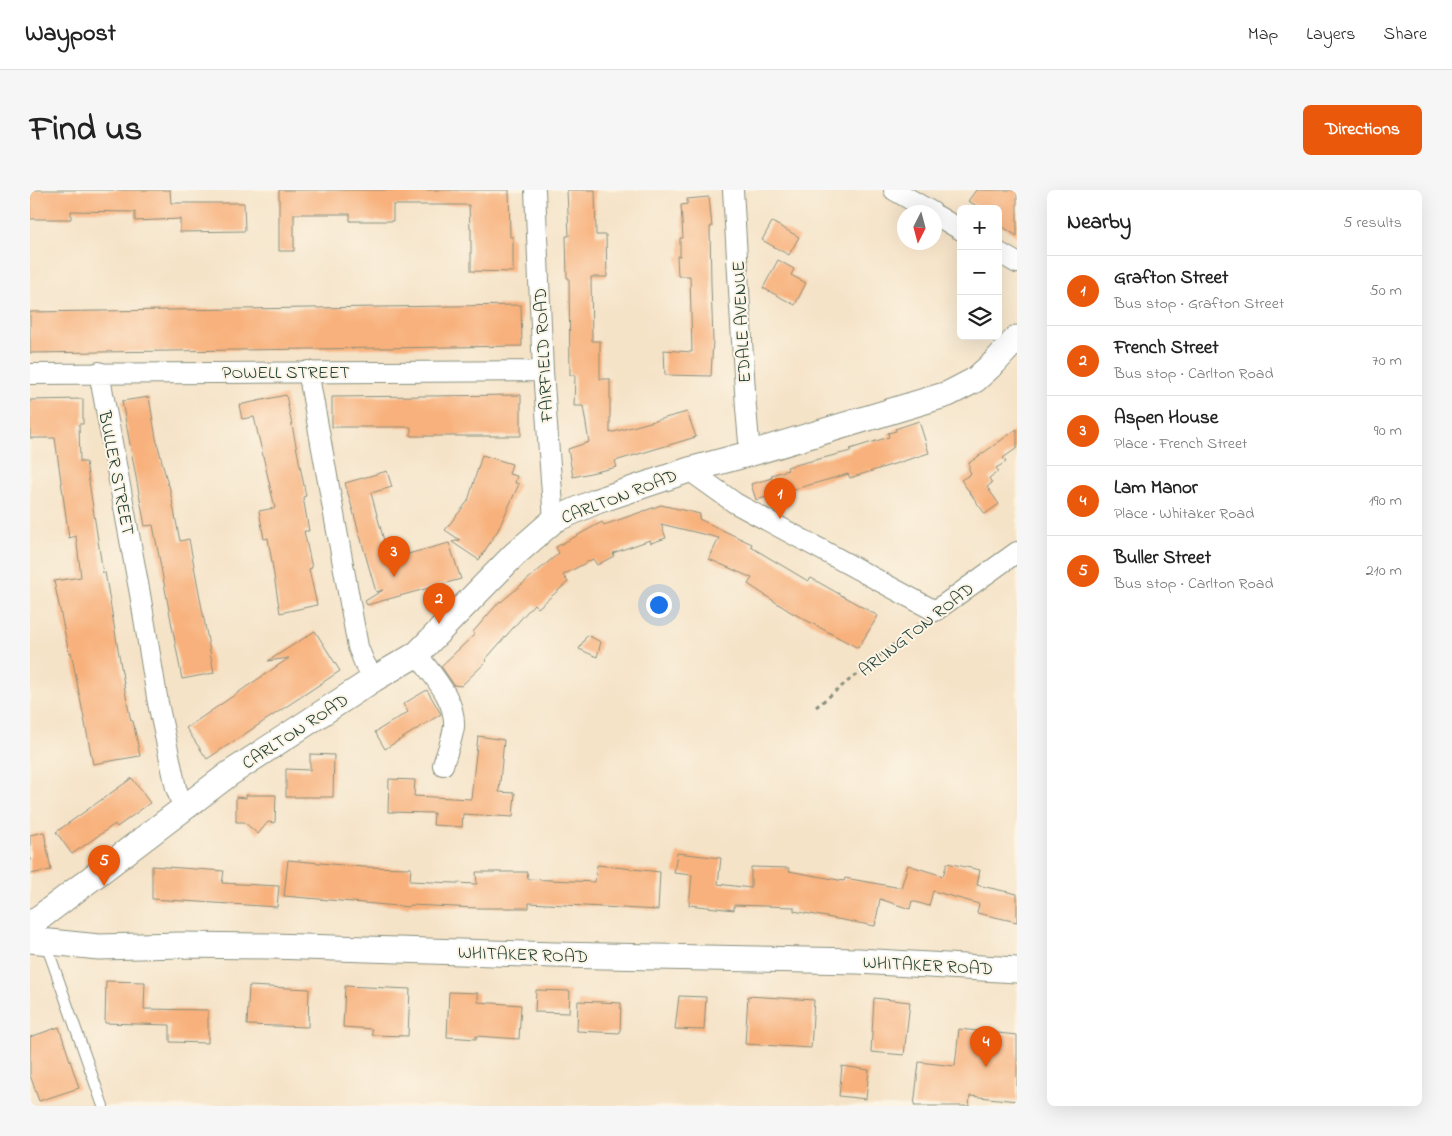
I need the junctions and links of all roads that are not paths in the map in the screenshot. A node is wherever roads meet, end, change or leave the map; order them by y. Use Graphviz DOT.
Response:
graph roads {
  1 [pos="535,190"];
  2 [pos="733,190"];
  3 [pos="894,190"];
  4 [pos="919,205"];
  5 [pos="942,218"];
  6 [pos="957,228"];
  7 [pos="1002,254"];
  8 [pos="1017,263"];
  9 [pos="1017,338"];
  10 [pos="543,371"];
  11 [pos="99,372"];
  12 [pos="308,372"];
  13 [pos="30,374"];
  14 [pos="752,453"];
  15 [pos="689,470"];
  16 [pos="554,520"];
  17 [pos="1017,552"];
  18 [pos="417,654"];
  19 [pos="374,679"];
  20 [pos="443,765"];
  21 [pos="184,809"];
  22 [pos="35,935"];
  23 [pos="1017,970"];
  24 [pos="103,1106"];
  1 -- 10 [label="street, FAIRFIELD ROAD"];
  2 -- 14 [label="street, EDALE AVENUE"];
  3 -- 4 [label="street"];
  5 -- 6 [label="street"];
  7 -- 8 [label="street"];
  9 -- 14 [label="street, CARLTON ROAD"];
  10 -- 12 [label="street, POWELL STREET"];
  10 -- 16 [label="street, FAIRFIELD ROAD"];
  11 -- 12 [label="street, POWELL STREET"];
  11 -- 13 [label="street, POWELL STREET"];
  11 -- 21 [label="street, BULLER STREET"];
  12 -- 19 [label="street"];
  14 -- 15 [label="street, CARLTON ROAD"];
  15 -- 16 [label="street, CARLTON ROAD"];
  15 -- 17 [label="street, ARLINGTON ROAD"];
  16 -- 18 [label="street, CARLTON ROAD"];
  18 -- 19 [label="street, CARLTON ROAD"];
  18 -- 20 [label="street"];
  19 -- 21 [label="street, CARLTON ROAD"];
  21 -- 22 [label="street, CARLTON ROAD"];
  22 -- 23 [label="street, WHITAKER ROAD"];
  22 -- 24 [label="lane"];
}
